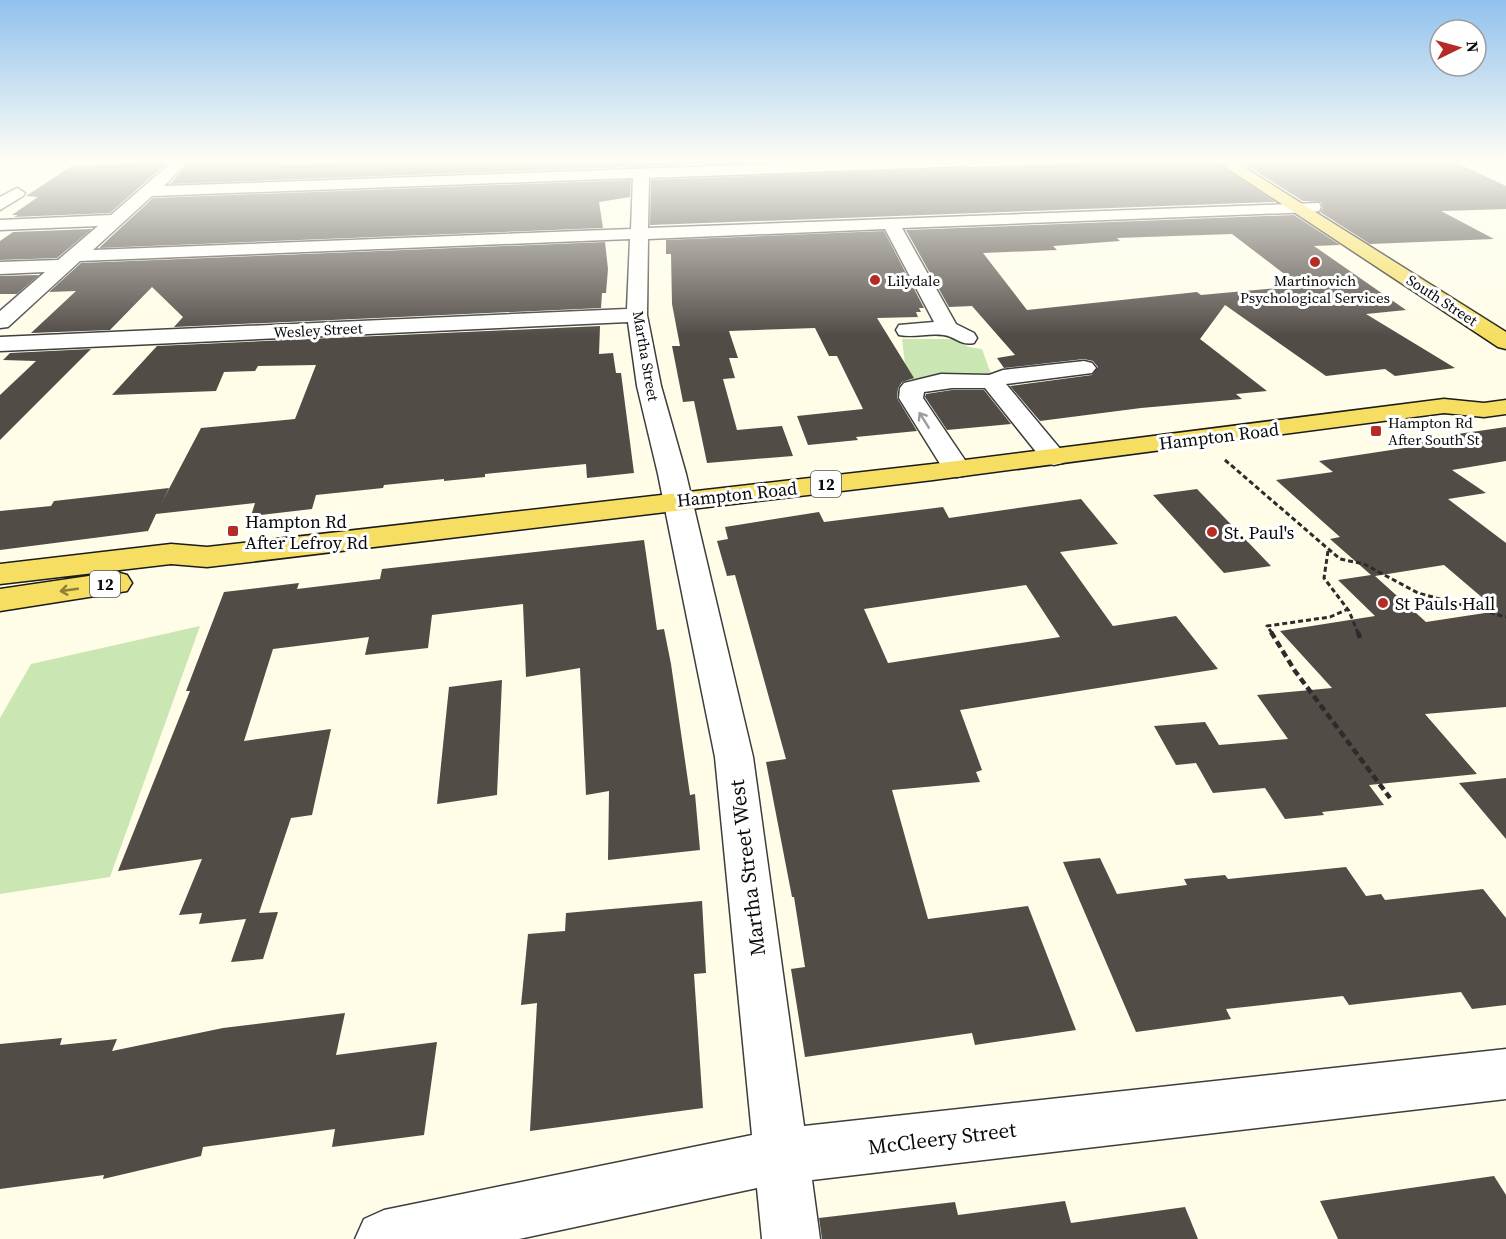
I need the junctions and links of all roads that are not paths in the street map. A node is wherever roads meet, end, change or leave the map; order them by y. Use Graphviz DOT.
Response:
graph roads {
  1 [pos="117,220"];
  2 [pos="639,220"];
  3 [pos="978,220"];
  4 [pos="1323,220"];
  5 [pos="1325,220"];
  6 [pos="890,223"];
  7 [pos="0,225"];
  8 [pos="639,234"];
  9 [pos="69,261"];
  10 [pos="0,268"];
  11 [pos="637,315"];
  12 [pos="0,322"];
  13 [pos="1506,327"];
  14 [pos="907,330"];
  15 [pos="1506,342"];
  16 [pos="0,344"];
  17 [pos="1084,368"];
  18 [pos="992,382"];
  19 [pos="1506,390"];
  20 [pos="1444,406"];
  21 [pos="1506,407"];
  22 [pos="1054,457"];
  23 [pos="957,469"];
  24 [pos="677,501"];
  25 [pos="207,557"];
  26 [pos="0,574"];
  27 [pos="0,600"];
  28 [pos="1506,1074"];
  29 [pos="781,1156"];
  30 [pos="384,1239"];
  31 [pos="791,1239"];
  1 -- 7 [label="street"];
  1 -- 9 [label="street"];
  2 -- 8 [label="street, Martha Street"];
  3 -- 6 [label="street"];
  4 -- 15 [label="main road, South Street"];
  5 -- 13 [label="main road, South Street"];
  6 -- 8 [label="street"];
  6 -- 14 [label="street"];
  8 -- 9 [label="street"];
  8 -- 11 [label="street, Martha Street"];
  9 -- 10 [label="street"];
  9 -- 12 [label="street"];
  11 -- 16 [label="street, Wesley Street"];
  11 -- 24 [label="street, Martha Street"];
  17 -- 18 [label="street"];
  18 -- 22 [label="street"];
  23 -- 18 [label="street, one-way"];
  19 -- 20 [label="main road, Hampton Road / 12"];
  20 -- 21 [label="main road, Hampton Road / 12"];
  20 -- 22 [label="main road, Hampton Road / 12"];
  22 -- 23 [label="main road, Hampton Road / 12"];
  23 -- 24 [label="main road, Hampton Road / 12"];
  24 -- 25 [label="main road, Hampton Road / 12"];
  24 -- 29 [label="street, Martha Street West"];
  25 -- 26 [label="main road, Hampton Road / 12"];
  25 -- 27 [label="main road, Hampton Road / 12, one-way"];
  28 -- 29 [label="street, McCleery Street"];
  29 -- 30 [label="street, McCleery Street"];
  29 -- 31 [label="street, Martha Street West"];
}
